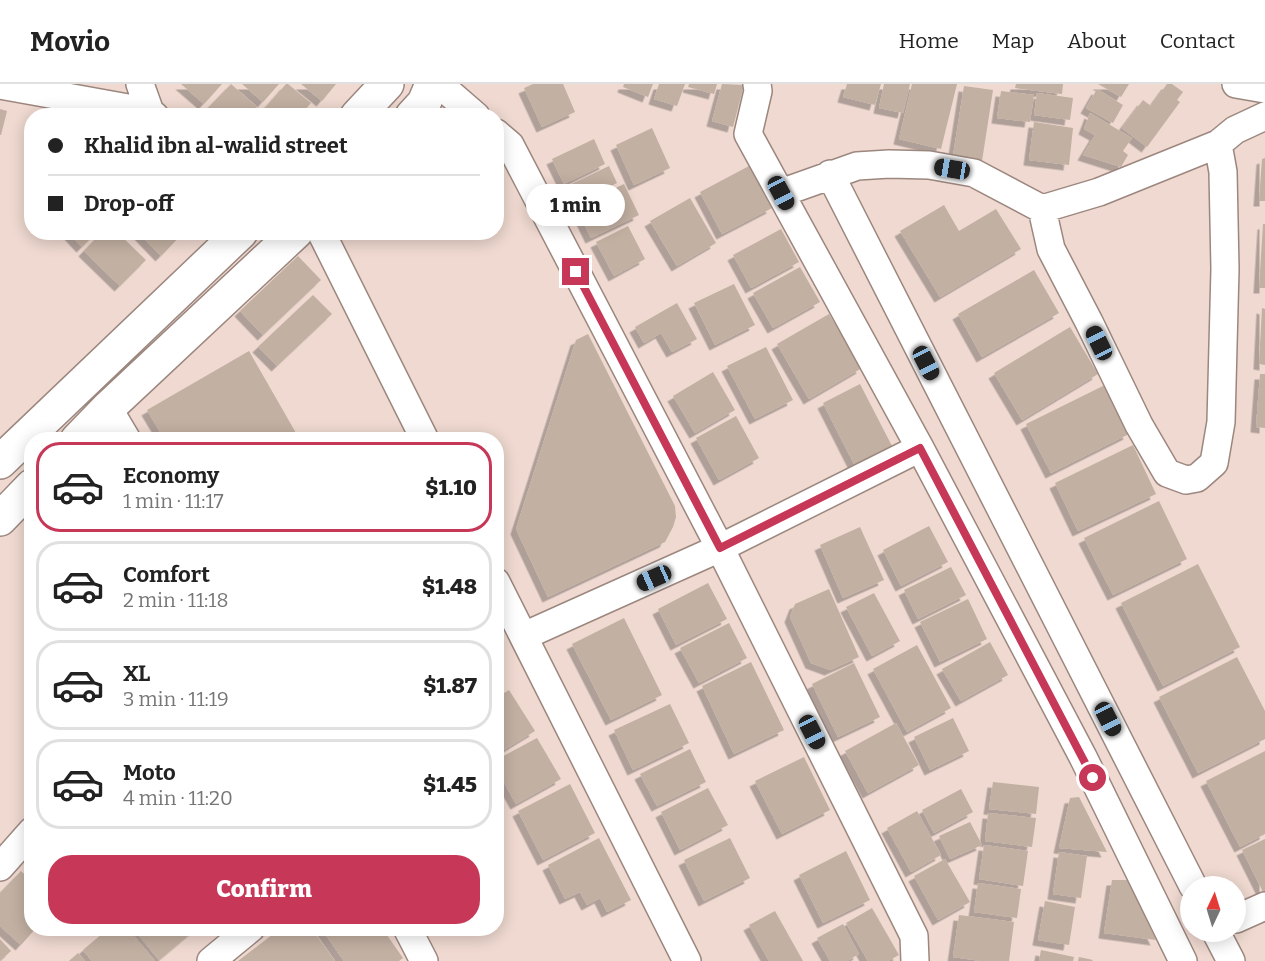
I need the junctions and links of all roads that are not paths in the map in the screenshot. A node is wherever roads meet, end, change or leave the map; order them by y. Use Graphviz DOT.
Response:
graph roads {
  1 [pos="140,84"];
  2 [pos="387,84"];
  3 [pos="432,84"];
  4 [pos="439,84"];
  5 [pos="757,84"];
  6 [pos="1236,84"];
  7 [pos="0,85"];
  8 [pos="1265,89"];
  9 [pos="121,108"];
  10 [pos="150,108"];
  11 [pos="364,108"];
  12 [pos="419,108"];
  13 [pos="467,108"];
  14 [pos="1265,116"];
  15 [pos="504,140"];
  16 [pos="1218,144"];
  17 [pos="830,174"];
  18 [pos="781,193"];
  19 [pos="1042,209"];
  20 [pos="233,240"];
  21 [pos="287,240"];
  22 [pos="325,240"];
  23 [pos="108,408"];
  24 [pos="31,432"];
  25 [pos="85,432"];
  26 [pos="122,432"];
  27 [pos="421,432"];
  28 [pos="24,439"];
  29 [pos="920,448"];
  30 [pos="0,462"];
  31 [pos="24,494"];
  32 [pos="0,519"];
  33 [pos="720,548"];
  34 [pos="504,597"];
  35 [pos="524,636"];
  36 [pos="24,840"];
  37 [pos="0,867"];
  38 [pos="1188,876"];
  39 [pos="1265,906"];
  40 [pos="1246,915"];
  41 [pos="241,936"];
  42 [pos="411,936"];
  43 [pos="1221,942"];
  44 [pos="211,961"];
  45 [pos="424,961"];
  46 [pos="687,961"];
  47 [pos="915,961"];
  48 [pos="1183,961"];
  49 [pos="1231,961"];
  1 -- 10 [label="street"];
  2 -- 11 [label="street"];
  3 -- 12 [label="street"];
  4 -- 13 [label="street"];
  5 -- 18 [label="street"];
  6 -- 8 [label="street"];
  7 -- 9 [label="street"];
  14 -- 16 [label="street"];
  15 -- 33 [label="street"];
  16 -- 19 [label="street"];
  16 -- 19 [label="street"];
  17 -- 18 [label="street"];
  17 -- 19 [label="street"];
  17 -- 38 [label="street"];
  18 -- 29 [label="street"];
  20 -- 24 [label="street"];
  21 -- 23 [label="street"];
  22 -- 27 [label="street"];
  23 -- 25 [label="street"];
  23 -- 26 [label="street"];
  28 -- 30 [label="street"];
  29 -- 33 [label="street"];
  29 -- 48 [label="street"];
  31 -- 32 [label="street"];
  33 -- 35 [label="street"];
  33 -- 47 [label="street"];
  34 -- 35 [label="street"];
  35 -- 46 [label="street"];
  36 -- 37 [label="street"];
  39 -- 40 [label="street"];
  41 -- 44 [label="street"];
  42 -- 45 [label="street"];
  43 -- 49 [label="street"];
}
